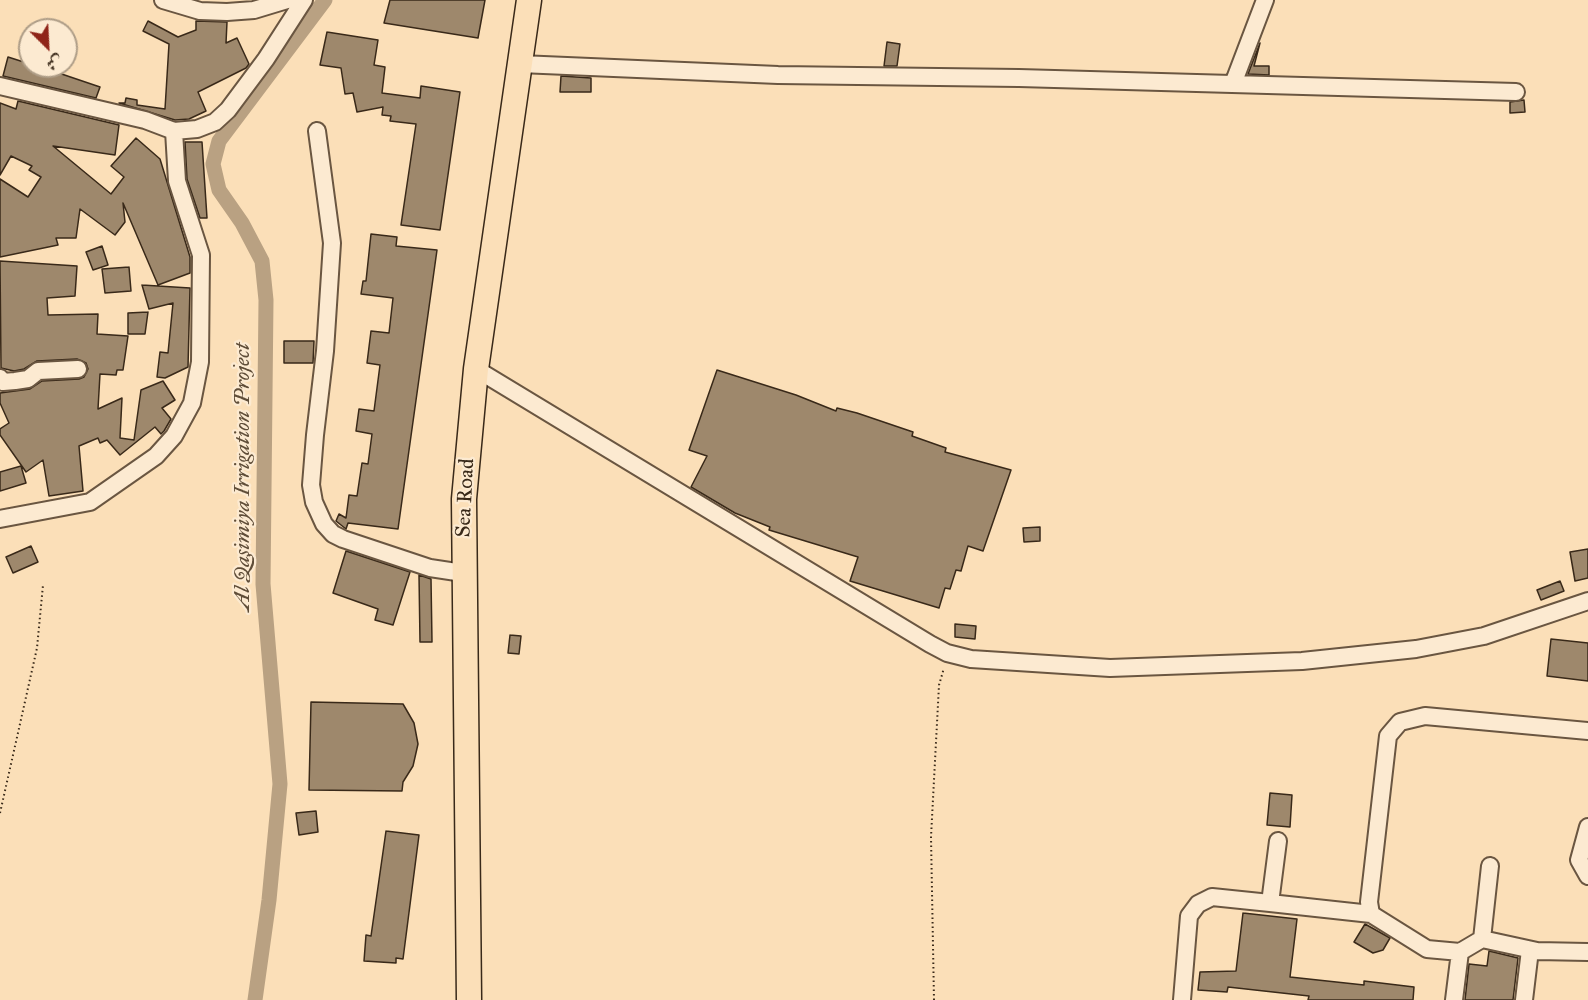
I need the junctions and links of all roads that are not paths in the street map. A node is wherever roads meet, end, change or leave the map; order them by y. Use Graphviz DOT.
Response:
graph roads {
  1 [pos="163,0"];
  2 [pos="287,0"];
  3 [pos="304,0"];
  4 [pos="529,0"];
  5 [pos="1265,0"];
  6 [pos="520,64"];
  7 [pos="1233,84"];
  8 [pos="0,86"];
  9 [pos="1516,92"];
  10 [pos="174,131"];
  11 [pos="317,131"];
  12 [pos="78,369"];
  13 [pos="476,369"];
  14 [pos="0,378"];
  15 [pos="0,519"];
  16 [pos="463,573"];
  17 [pos="1588,601"];
  18 [pos="1588,731"];
  19 [pos="1588,827"];
  20 [pos="1278,841"];
  21 [pos="1490,866"];
  22 [pos="1588,876"];
  23 [pos="1270,903"];
  24 [pos="1371,914"];
  25 [pos="1482,939"];
  26 [pos="1530,950"];
  27 [pos="1460,952"];
  28 [pos="1588,952"];
  29 [pos="469,1000"];
  30 [pos="1182,1000"];
  31 [pos="1454,1000"];
  32 [pos="1524,1000"];
  1 -- 2 [label="street"];
  3 -- 10 [label="street"];
  4 -- 6 [label="highway, Sea Road"];
  5 -- 7 [label="street"];
  6 -- 7 [label="street"];
  6 -- 13 [label="highway, Sea Road"];
  7 -- 9 [label="street"];
  8 -- 10 [label="street"];
  10 -- 15 [label="street"];
  11 -- 16 [label="street"];
  12 -- 14 [label="street"];
  13 -- 16 [label="highway, Sea Road"];
  13 -- 17 [label="street"];
  16 -- 29 [label="highway, Sea Road"];
  18 -- 24 [label="street"];
  19 -- 22 [label="street"];
  20 -- 23 [label="street"];
  21 -- 25 [label="street"];
  23 -- 24 [label="street"];
  23 -- 30 [label="street"];
  24 -- 27 [label="street"];
  25 -- 26 [label="street"];
  25 -- 27 [label="street"];
  26 -- 28 [label="street"];
  26 -- 32 [label="street"];
  27 -- 31 [label="street"];
}
